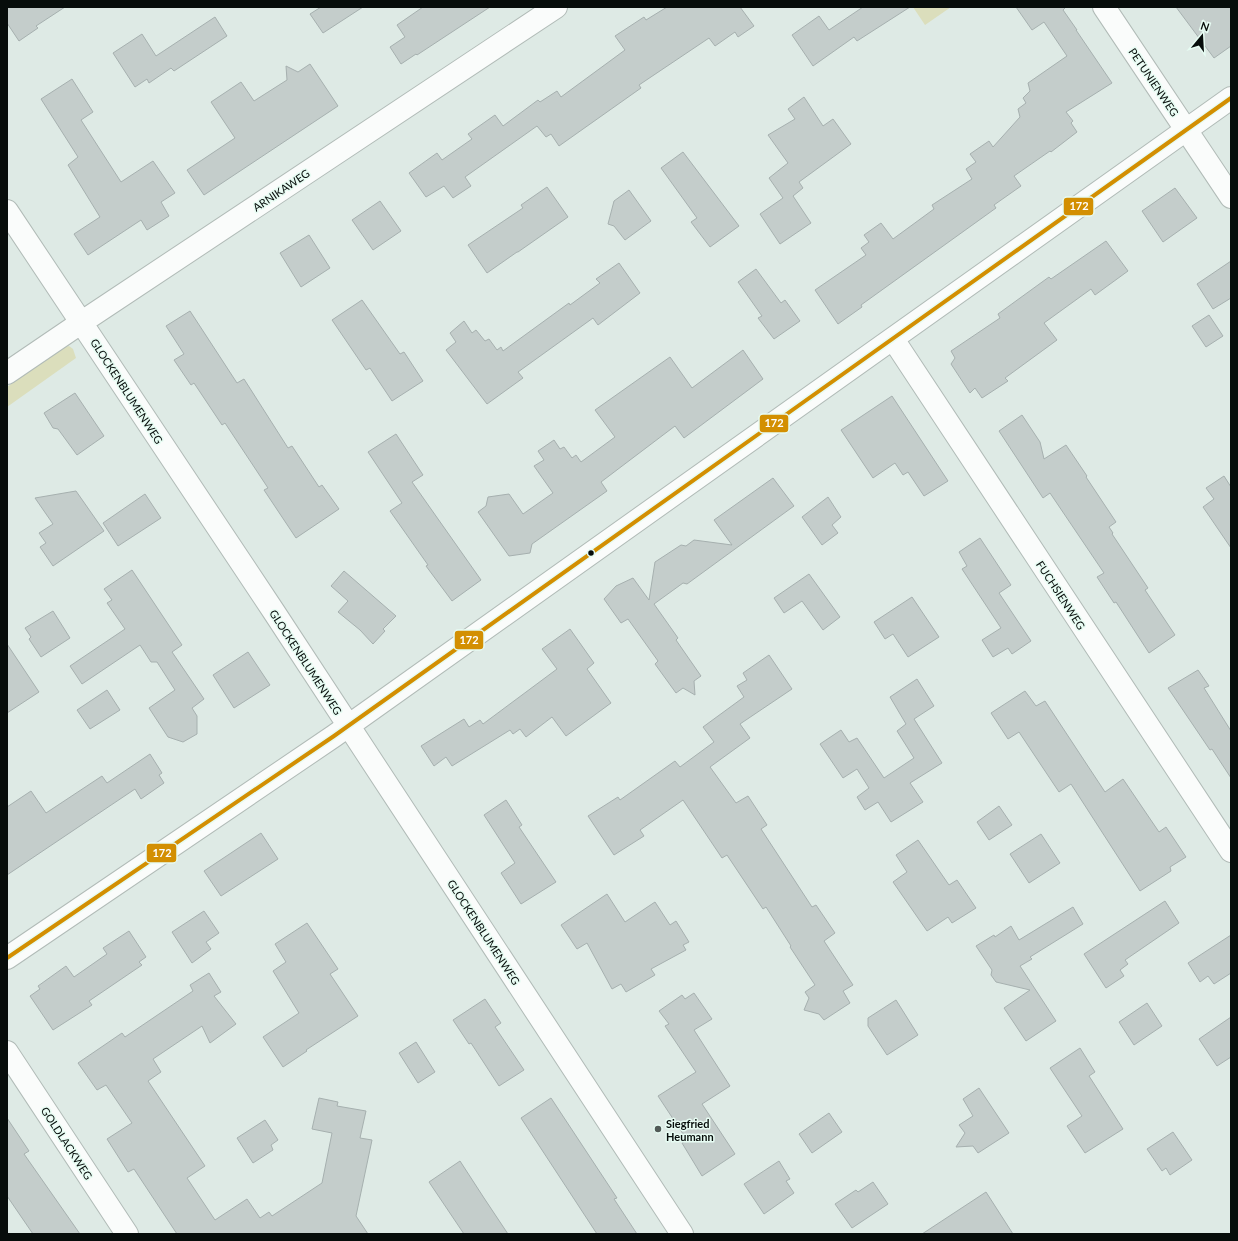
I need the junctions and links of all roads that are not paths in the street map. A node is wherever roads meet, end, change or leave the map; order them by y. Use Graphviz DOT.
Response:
graph roads {
  1 [pos="556,7"];
  2 [pos="1104,7"];
  3 [pos="1231,98"];
  4 [pos="1187,130"];
  5 [pos="1231,197"];
  6 [pos="7,211"];
  7 [pos="82,322"];
  8 [pos="893,339"];
  9 [pos="7,374"];
  10 [pos="348,726"];
  11 [pos="1231,851"];
  12 [pos="7,958"];
  13 [pos="7,1052"];
  14 [pos="127,1234"];
  15 [pos="682,1234"];
  1 -- 7 [label="street, ARNIKAWEG"];
  2 -- 4 [label="street, PETUNIENWEG"];
  3 -- 4 [label="street"];
  4 -- 5 [label="street, PETUNIENWEG"];
  4 -- 8 [label="street"];
  6 -- 7 [label="street, GLOCKENBLUMENWEG"];
  7 -- 9 [label="street, ARNIKAWEG"];
  7 -- 10 [label="street, GLOCKENBLUMENWEG"];
  8 -- 10 [label="street"];
  8 -- 11 [label="street, FUCHSIENWEG"];
  10 -- 12 [label="street"];
  10 -- 15 [label="street, GLOCKENBLUMENWEG"];
  13 -- 14 [label="street, GOLDLACKWEG"];
}
